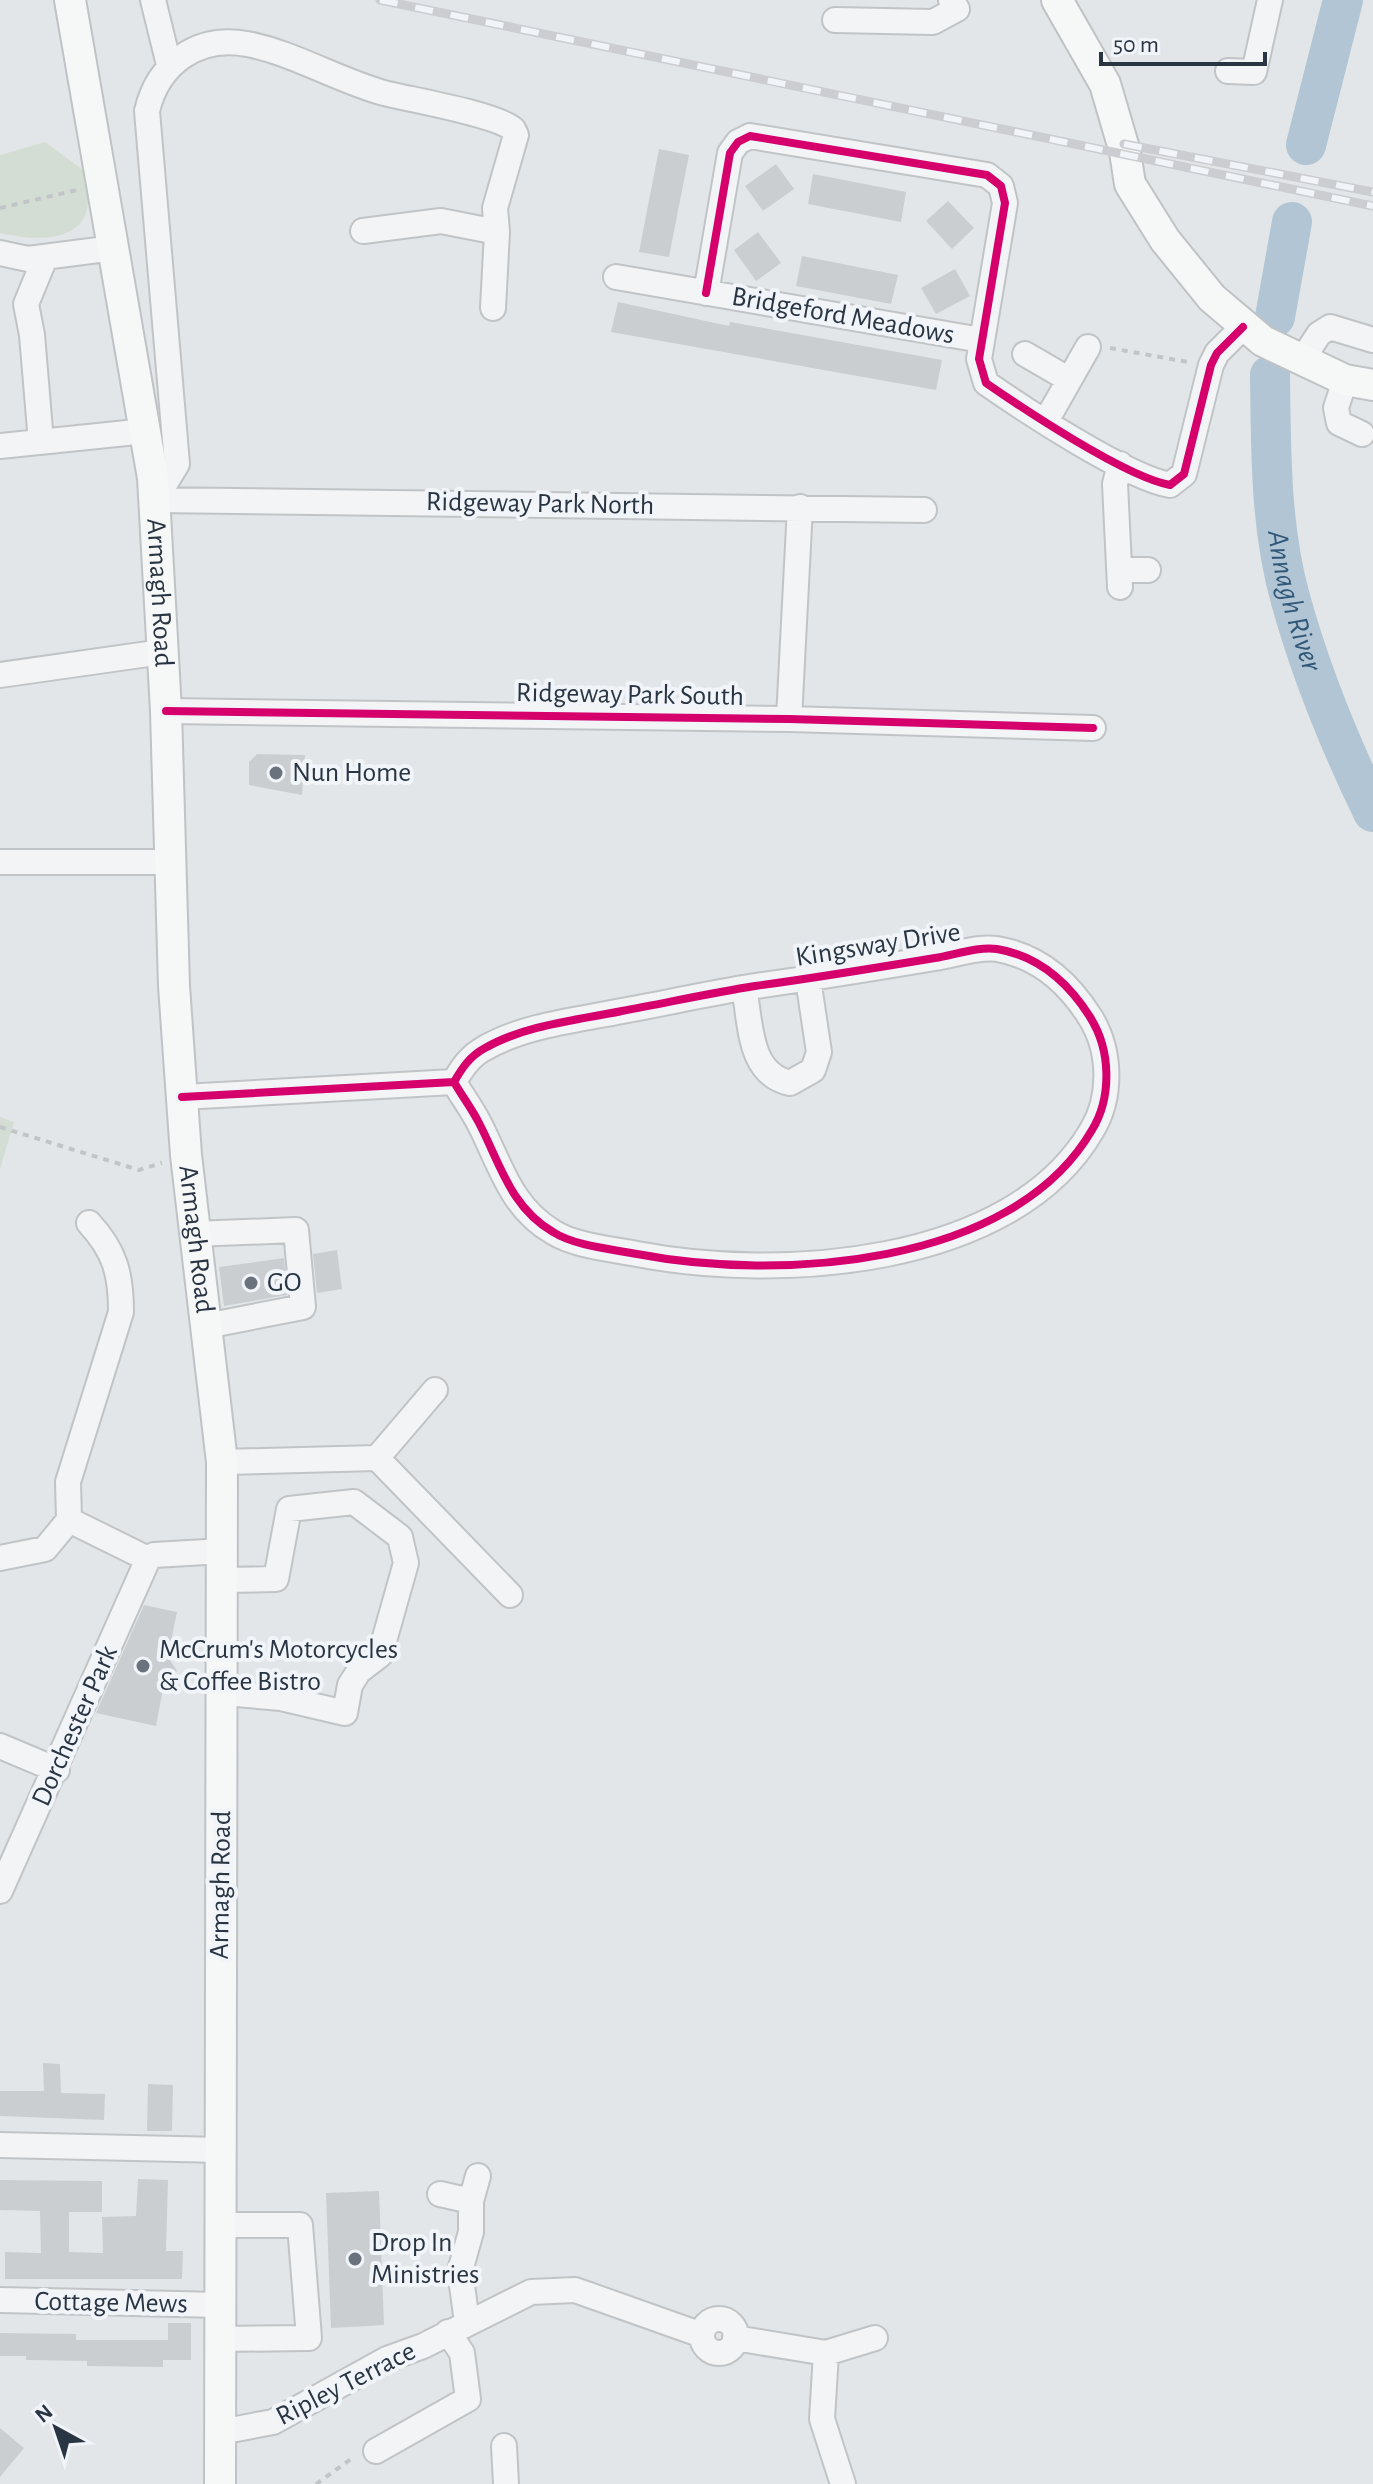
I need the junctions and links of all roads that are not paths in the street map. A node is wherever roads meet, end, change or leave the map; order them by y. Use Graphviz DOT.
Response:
graph roads {
  1 [pos="70,0"];
  2 [pos="153,0"];
  3 [pos="951,0"];
  4 [pos="1057,0"];
  5 [pos="1270,0"];
  6 [pos="835,20"];
  7 [pos="169,65"];
  8 [pos="1228,71"];
  9 [pos="363,231"];
  10 [pos="497,232"];
  11 [pos="114,248"];
  12 [pos="0,253"];
  13 [pos="45,258"];
  14 [pos="616,277"];
  15 [pos="706,293"];
  16 [pos="493,308"];
  17 [pos="1253,334"];
  18 [pos="981,340"];
  19 [pos="1373,340"];
  20 [pos="1088,347"];
  21 [pos="1025,354"];
  22 [pos="1302,360"];
  23 [pos="1068,379"];
  24 [pos="1359,382"];
  25 [pos="1046,421"];
  26 [pos="146,431"];
  27 [pos="1362,434"];
  28 [pos="41,442"];
  29 [pos="0,446"];
  30 [pos="1120,464"];
  31 [pos="155,500"];
  32 [pos="800,507"];
  33 [pos="924,510"];
  34 [pos="1148,570"];
  35 [pos="162,652"];
  36 [pos="0,675"];
  37 [pos="166,711"];
  38 [pos="789,719"];
  39 [pos="1093,728"];
  40 [pos="0,862"];
  41 [pos="170,862"];
  42 [pos="808,979"];
  43 [pos="744,988"];
  44 [pos="454,1082"];
  45 [pos="182,1097"];
  46 [pos="89,1223"];
  47 [pos="194,1234"];
  48 [pos="206,1326"];
  49 [pos="435,1390"];
  50 [pos="377,1458"];
  51 [pos="222,1462"];
  52 [pos="69,1520"];
  53 [pos="0,1558"];
  54 [pos="148,1559"];
  55 [pos="223,1565"];
  56 [pos="510,1595"];
  57 [pos="224,1693"];
  58 [pos="0,1746"];
  59 [pos="57,1770"];
  60 [pos="0,1891"];
  61 [pos="0,2145"];
  62 [pos="222,2150"];
  63 [pos="478,2176"];
  64 [pos="440,2194"];
  65 [pos="471,2201"];
  66 [pos="223,2225"];
  67 [pos="0,2300"];
  68 [pos="221,2305"];
  69 [pos="458,2327"];
  70 [pos="875,2338"];
  71 [pos="221,2339"];
  72 [pos="826,2353"];
  73 [pos="220,2432"];
  74 [pos="504,2446"];
  75 [pos="376,2451"];
  76 [pos="220,2484"];
  77 [pos="506,2484"];
  78 [pos="843,2484"];
  1 -- 11 [label="main road, Armagh Road"];
  2 -- 7 [label="street"];
  3 -- 6 [label="street"];
  4 -- 17 [label="main road"];
  5 -- 8 [label="street"];
  7 -- 10 [label="street"];
  7 -- 31 [label="street"];
  9 -- 10 [label="street"];
  10 -- 16 [label="street"];
  11 -- 13 [label="street"];
  11 -- 26 [label="main road, Armagh Road"];
  12 -- 13 [label="street"];
  13 -- 28 [label="street"];
  14 -- 15 [label="street, Bridgeford Meadows"];
  15 -- 18 [label="street, Bridgeford Meadows"];
  15 -- 18 [label="street, Bridgeford Meadows"];
  17 -- 22 [label="main road"];
  17 -- 30 [label="street, Bridgeford Meadows"];
  18 -- 25 [label="street, Bridgeford Meadows"];
  19 -- 22 [label="street"];
  20 -- 23 [label="street"];
  21 -- 23 [label="street"];
  22 -- 24 [label="main road"];
  23 -- 25 [label="street"];
  24 -- 27 [label="street"];
  25 -- 30 [label="street, Bridgeford Meadows"];
  26 -- 28 [label="street"];
  26 -- 31 [label="main road, Armagh Road"];
  28 -- 29 [label="street"];
  30 -- 34 [label="street"];
  31 -- 32 [label="street, Ridgeway Park North"];
  31 -- 35 [label="main road, Armagh Road"];
  32 -- 33 [label="street, Ridgeway Park North"];
  32 -- 38 [label="street"];
  35 -- 36 [label="street"];
  35 -- 37 [label="main road, Armagh Road"];
  37 -- 38 [label="street, Ridgeway Park South"];
  37 -- 41 [label="main road, Armagh Road"];
  38 -- 39 [label="street, Ridgeway Park South"];
  40 -- 41 [label="street"];
  41 -- 45 [label="main road, Armagh Road"];
  42 -- 43 [label="street, Kingsway Drive"];
  42 -- 43 [label="street"];
  42 -- 44 [label="street, Kingsway Drive"];
  43 -- 44 [label="street, Kingsway Drive"];
  44 -- 45 [label="street"];
  45 -- 47 [label="main road, Armagh Road"];
  46 -- 52 [label="street"];
  47 -- 48 [label="main road, Armagh Road"];
  47 -- 48 [label="street"];
  48 -- 51 [label="main road, Armagh Road"];
  49 -- 50 [label="street"];
  50 -- 51 [label="street"];
  50 -- 56 [label="street"];
  51 -- 55 [label="main road, Armagh Road"];
  52 -- 53 [label="street"];
  52 -- 54 [label="street"];
  54 -- 55 [label="street"];
  54 -- 59 [label="street, Dorchester Park"];
  55 -- 57 [label="main road, Armagh Road"];
  55 -- 57 [label="street"];
  57 -- 62 [label="main road, Armagh Road"];
  58 -- 59 [label="street"];
  59 -- 60 [label="street, Dorchester Park"];
  61 -- 62 [label="street"];
  62 -- 66 [label="main road, Armagh Road"];
  63 -- 65 [label="street"];
  64 -- 65 [label="street"];
  65 -- 69 [label="street"];
  66 -- 68 [label="main road, Armagh Road"];
  66 -- 71 [label="street"];
  67 -- 68 [label="street, Cottage Mews"];
  68 -- 71 [label="main road, Armagh Road"];
  69 -- 72 [label="street, Ripley Terrace"];
  69 -- 73 [label="street, Ripley Terrace"];
  69 -- 75 [label="street"];
  70 -- 72 [label="street"];
  71 -- 73 [label="main road, Armagh Road"];
  72 -- 78 [label="street"];
  73 -- 76 [label="main road, Armagh Road"];
  74 -- 77 [label="street"];
}
